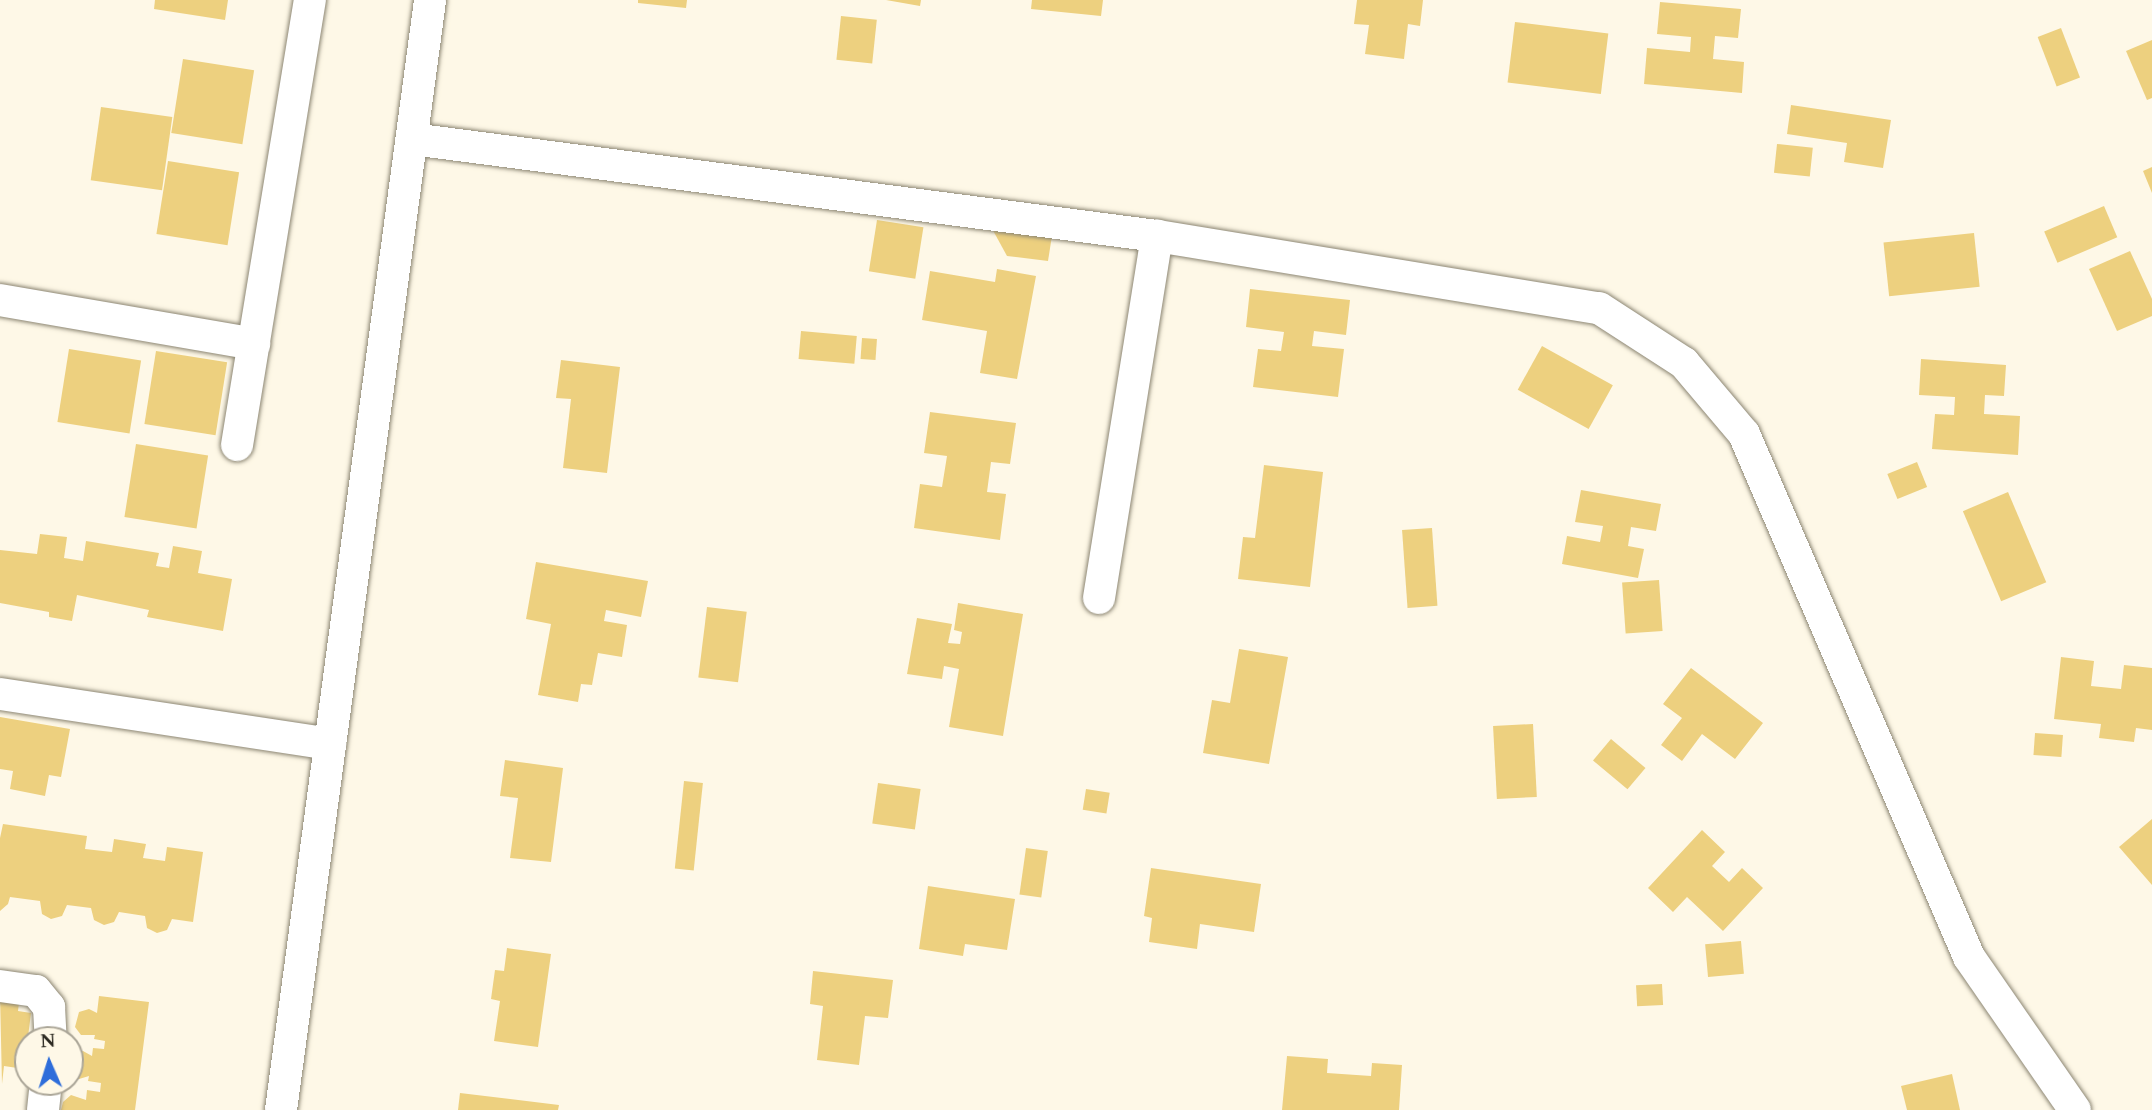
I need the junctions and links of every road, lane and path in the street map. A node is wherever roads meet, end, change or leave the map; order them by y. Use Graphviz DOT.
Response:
graph roads {
  1 [pos="310,0"];
  2 [pos="430,0"];
  3 [pos="412,139"];
  4 [pos="1157,236"];
  5 [pos="0,300"];
  6 [pos="254,344"];
  7 [pos="237,446"];
  8 [pos="1099,598"];
  9 [pos="0,694"];
  10 [pos="330,744"];
  11 [pos="0,986"];
  12 [pos="50,1026"];
  13 [pos="281,1110"];
  14 [pos="2076,1110"];
  1 -- 6 [label="street"];
  2 -- 3 [label="street"];
  3 -- 4 [label="street"];
  3 -- 10 [label="street"];
  4 -- 8 [label="street"];
  4 -- 14 [label="street"];
  5 -- 6 [label="street"];
  6 -- 7 [label="street"];
  9 -- 10 [label="street"];
  10 -- 13 [label="street"];
  11 -- 12 [label="street"];
}
